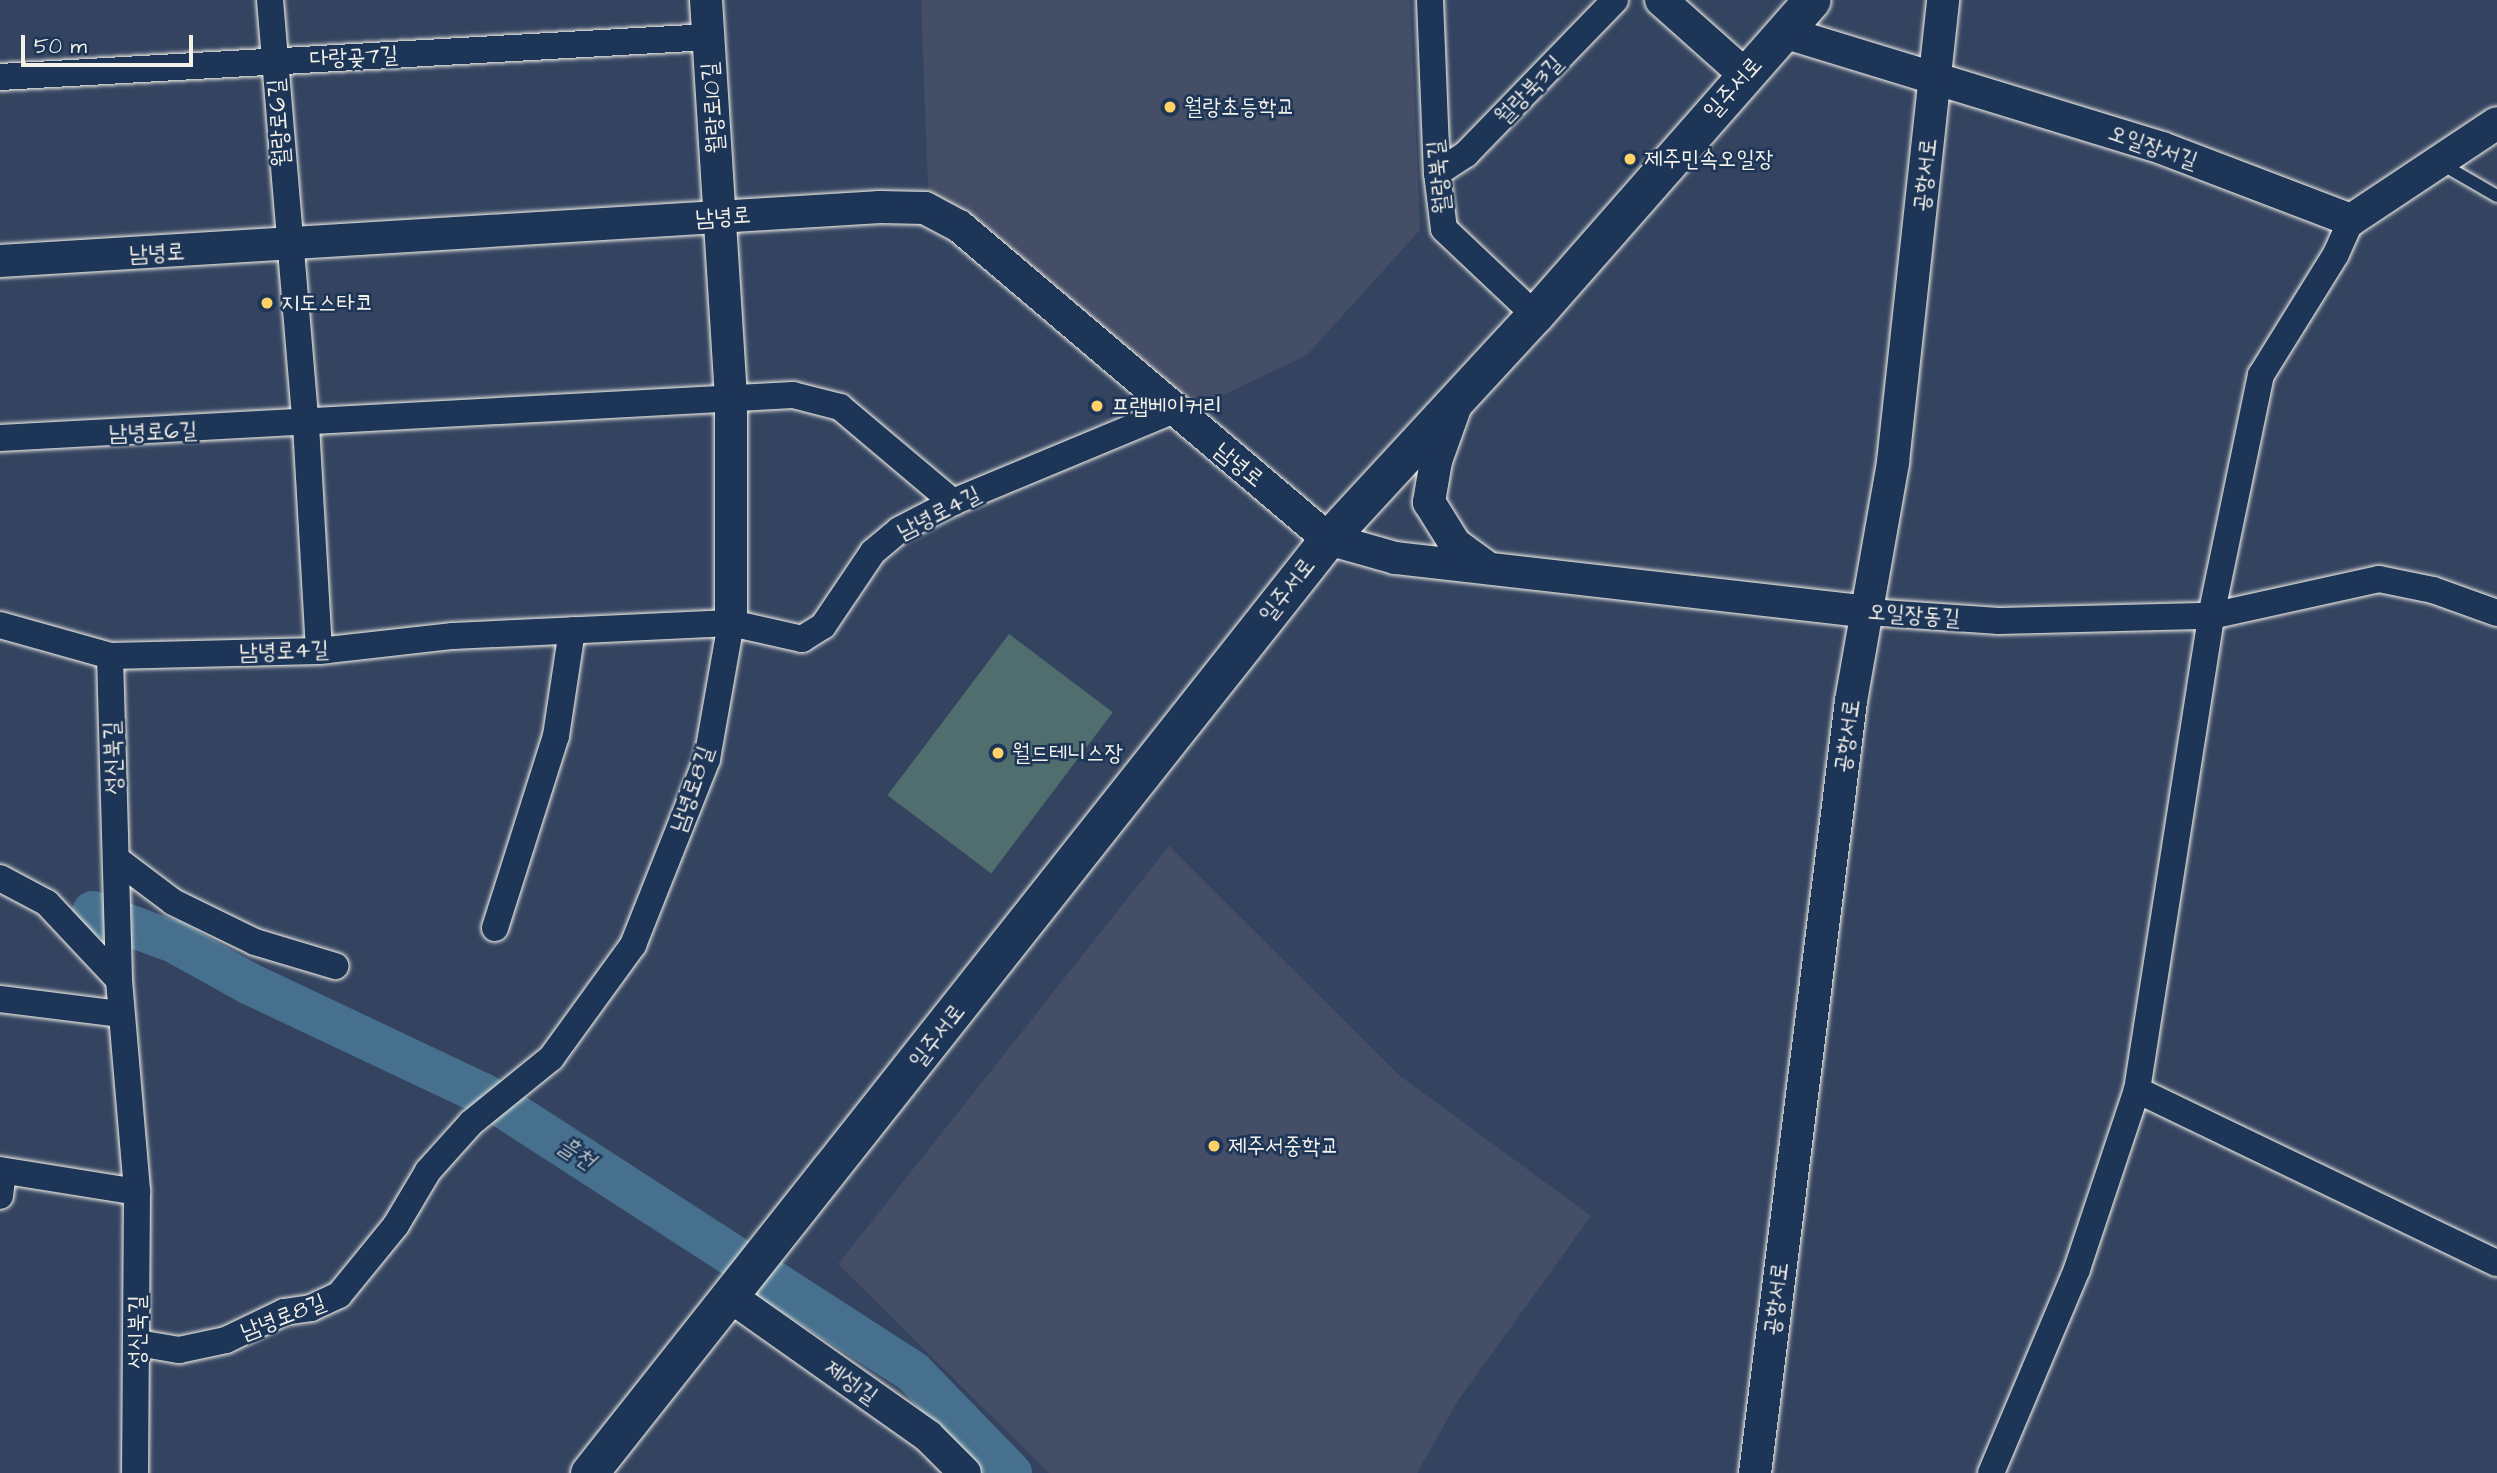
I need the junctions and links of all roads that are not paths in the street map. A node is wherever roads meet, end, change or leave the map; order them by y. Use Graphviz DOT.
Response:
graph roads {
  1 [pos="270,0"];
  2 [pos="706,0"];
  3 [pos="1430,0"];
  4 [pos="1615,0"];
  5 [pos="1661,0"];
  6 [pos="1812,0"];
  7 [pos="1943,0"];
  8 [pos="1783,32"];
  9 [pos="708,37"];
  10 [pos="274,61"];
  11 [pos="1744,74"];
  12 [pos="0,77"];
  13 [pos="1936,78"];
  14 [pos="2497,123"];
  15 [pos="2440,163"];
  16 [pos="1437,173"];
  17 [pos="2497,196"];
  18 [pos="720,217"];
  19 [pos="2351,220"];
  20 [pos="288,246"];
  21 [pos="0,261"];
  22 [pos="1535,316"];
  23 [pos="1460,396"];
  24 [pos="731,398"];
  25 [pos="1172,411"];
  26 [pos="306,425"];
  27 [pos="0,438"];
  28 [pos="953,502"];
  29 [pos="1328,538"];
  30 [pos="1489,569"];
  31 [pos="1868,612"];
  32 [pos="2497,613"];
  33 [pos="2211,616"];
  34 [pos="731,622"];
  35 [pos="0,625"];
  36 [pos="572,630"];
  37 [pos="319,652"];
  38 [pos="110,656"];
  39 [pos="116,859"];
  40 [pos="0,878"];
  41 [pos="495,928"];
  42 [pos="335,966"];
  43 [pos="119,980"];
  44 [pos="0,999"];
  45 [pos="121,1014"];
  46 [pos="2137,1090"];
  47 [pos="1,1179"];
  48 [pos="137,1192"];
  49 [pos="2497,1263"];
  50 [pos="731,1297"];
  51 [pos="138,1343"];
  52 [pos="135,1473"];
  53 [pos="589,1473"];
  54 [pos="965,1473"];
  55 [pos="1755,1473"];
  56 [pos="1991,1473"];
  1 -- 10 [label="street, 월랑로6길"];
  2 -- 9 [label="street, 월랑로10길"];
  3 -- 16 [label="street, 월랑북길"];
  4 -- 16 [label="street, 월랑북3길"];
  5 -- 11 [label="street"];
  6 -- 8 [label="main road, 일주서로"];
  7 -- 13 [label="street, 공항서로"];
  8 -- 11 [label="main road, 일주서로"];
  8 -- 13 [label="street, 오일장서길"];
  9 -- 10 [label="street, 다랑곶7길"];
  9 -- 18 [label="street, 월랑로10길"];
  10 -- 12 [label="street, 다랑곶7길"];
  10 -- 20 [label="street, 월랑로6길"];
  11 -- 22 [label="main road, 일주서로"];
  13 -- 19 [label="street, 오일장서길"];
  13 -- 31 [label="street, 공항서로"];
  14 -- 15 [label="street"];
  15 -- 17 [label="lane"];
  15 -- 19 [label="street"];
  16 -- 22 [label="street, 월랑북길"];
  18 -- 20 [label="street, 남녕로"];
  18 -- 24 [label="street, 남녕로8길"];
  18 -- 25 [label="street, 남녕로"];
  19 -- 33 [label="street"];
  20 -- 21 [label="street, 남녕로"];
  20 -- 26 [label="street"];
  22 -- 23 [label="main road, 일주서로"];
  23 -- 29 [label="main road, 일주서로"];
  23 -- 30 [label="street"];
  24 -- 26 [label="street, 남녕로6길"];
  24 -- 28 [label="street"];
  24 -- 34 [label="street, 남녕로8길"];
  25 -- 28 [label="street, 남녕로4길"];
  25 -- 29 [label="street, 남녕로"];
  26 -- 27 [label="street, 남녕로6길"];
  26 -- 37 [label="street"];
  28 -- 34 [label="street, 남녕로4길"];
  29 -- 30 [label="street, 오일장동길"];
  29 -- 50 [label="main road, 일주서로"];
  30 -- 31 [label="street, 오일장동길"];
  31 -- 33 [label="street, 오일장동길"];
  31 -- 55 [label="street, 공항서로"];
  32 -- 33 [label="street, 오일장동길"];
  33 -- 46 [label="street"];
  34 -- 36 [label="street, 남녕로4길"];
  34 -- 51 [label="street, 남녕로8길"];
  35 -- 38 [label="street, 남녕로4길"];
  36 -- 37 [label="street, 남녕로4길"];
  36 -- 41 [label="street"];
  37 -- 38 [label="street, 남녕로4길"];
  38 -- 39 [label="street, 성신북길"];
  39 -- 42 [label="street"];
  39 -- 43 [label="street, 성신북길"];
  40 -- 43 [label="street"];
  43 -- 45 [label="street, 성신북길"];
  44 -- 45 [label="street"];
  45 -- 48 [label="street, 성신북길"];
  46 -- 49 [label="street"];
  46 -- 56 [label="street"];
  47 -- 48 [label="street"];
  48 -- 51 [label="street, 성신북길"];
  50 -- 53 [label="main road"];
  50 -- 54 [label="street, 제성1길"];
  51 -- 52 [label="street, 성신북길"];
}
